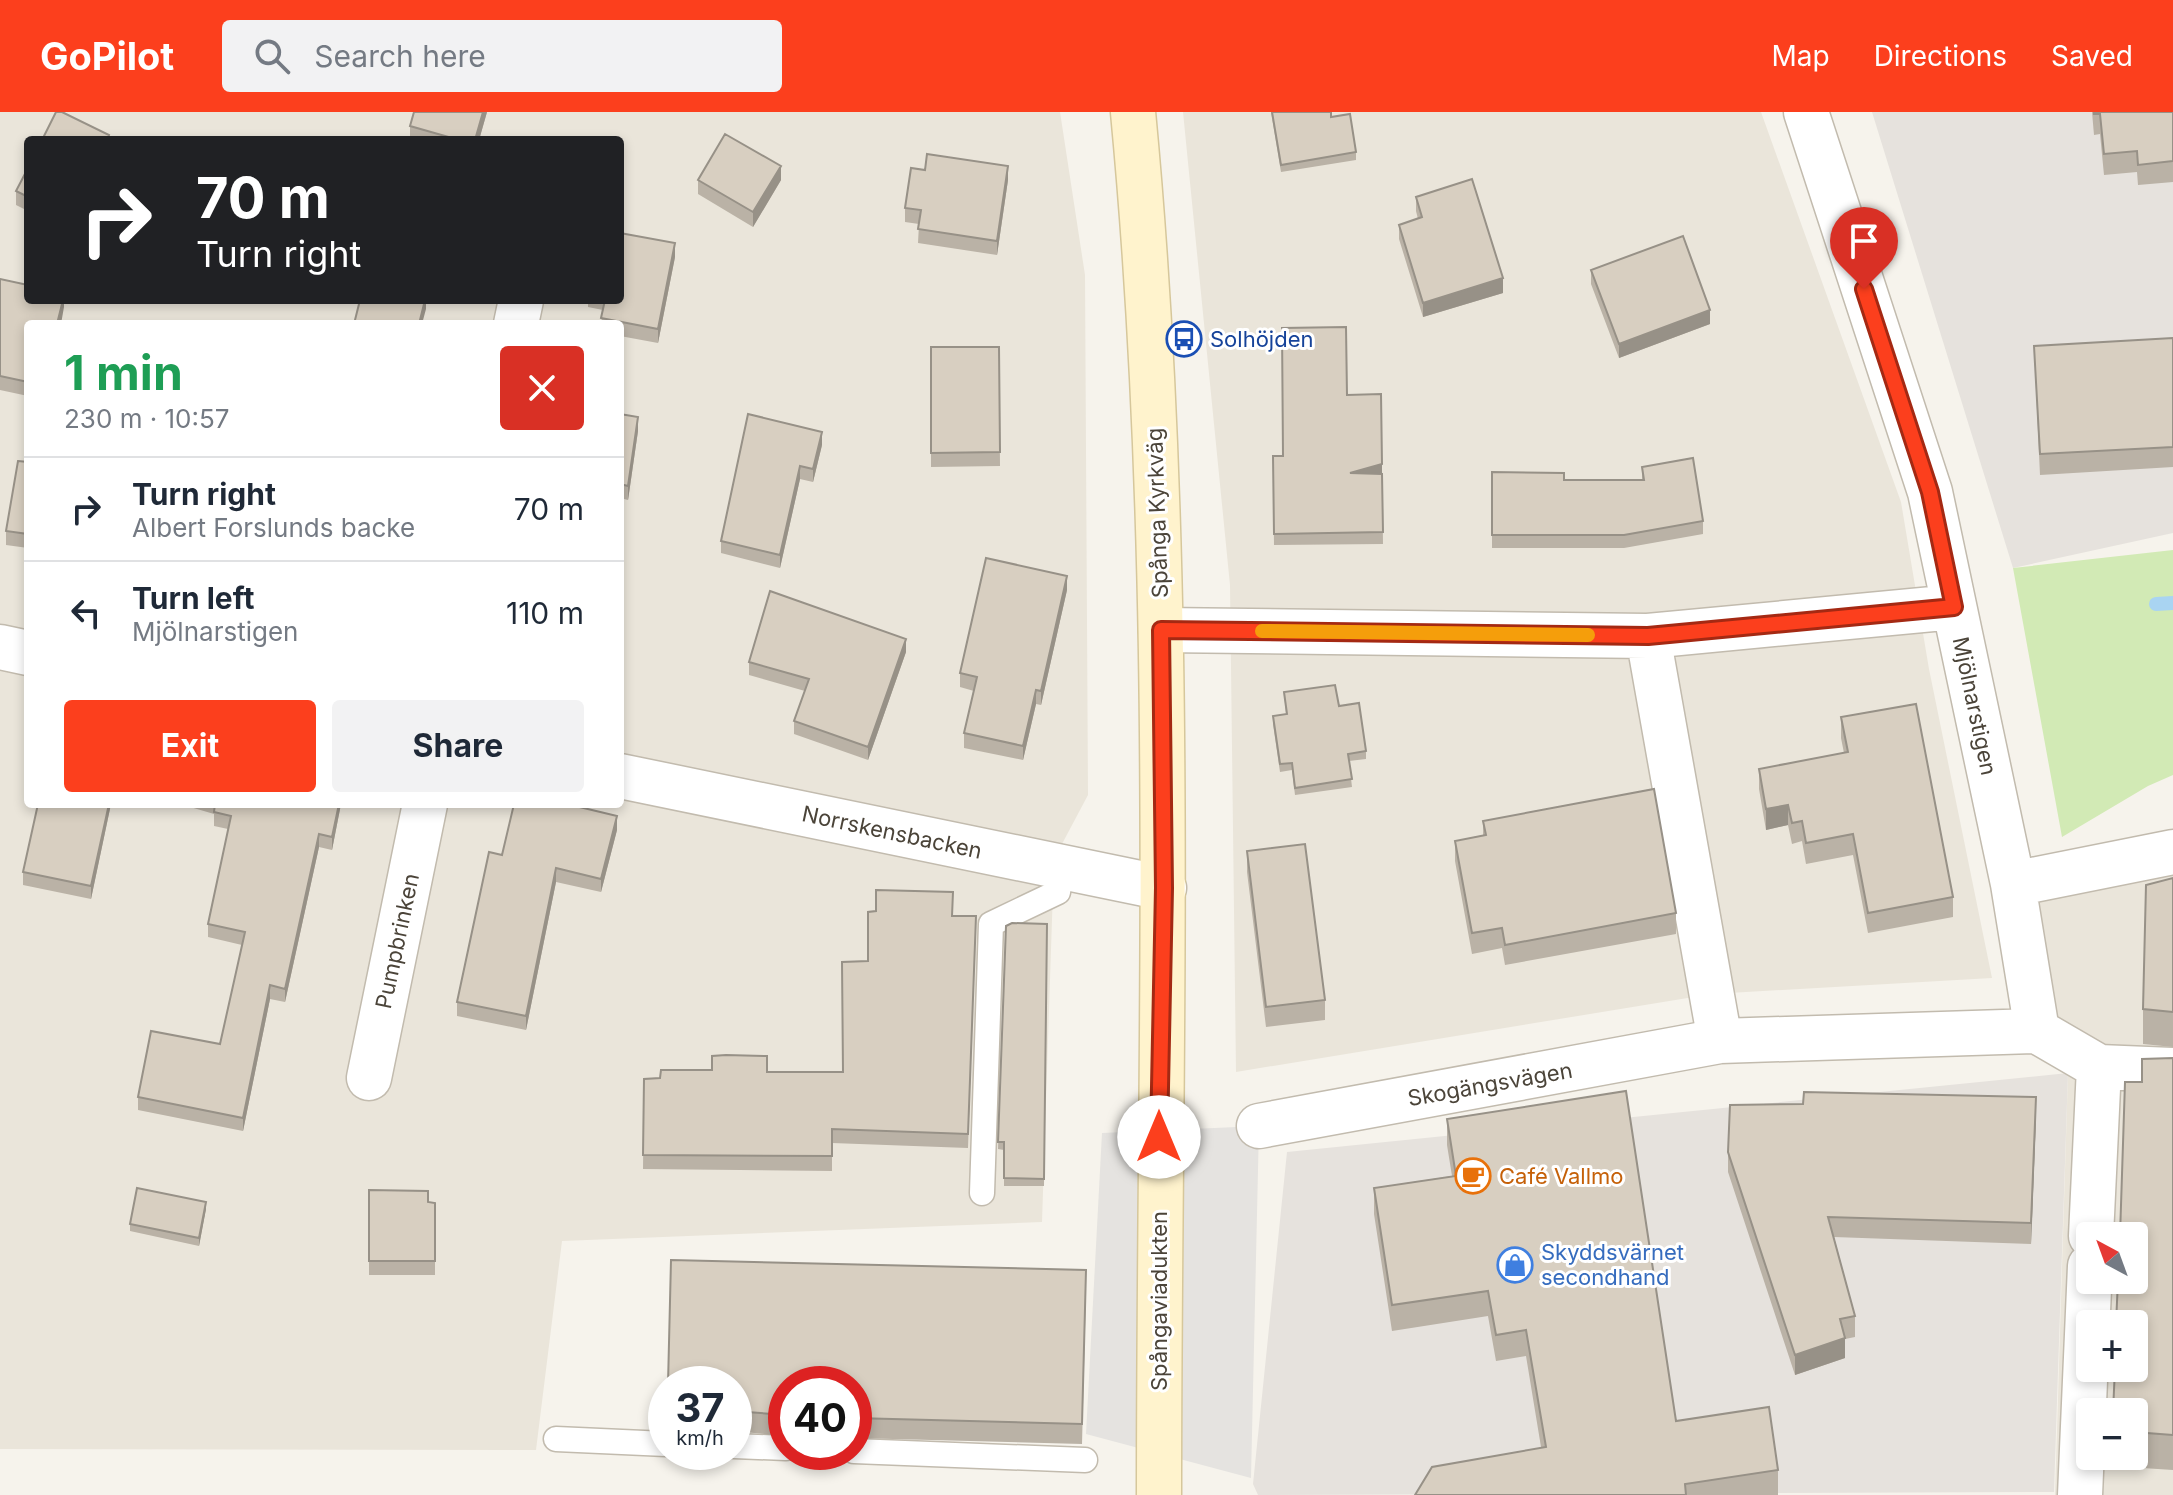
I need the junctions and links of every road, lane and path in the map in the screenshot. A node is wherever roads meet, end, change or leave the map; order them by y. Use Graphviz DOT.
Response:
graph roads {
  1 [pos="1133,112"];
  2 [pos="1806,112"];
  3 [pos="1954,607"];
  4 [pos="1161,630"];
  5 [pos="1648,636"];
  6 [pos="0,647"];
  7 [pos="24,652"];
  8 [pos="624,777"];
  9 [pos="424,808"];
  10 [pos="2173,852"];
  11 [pos="1062,868"];
  12 [pos="2013,884"];
  13 [pos="1164,888"];
  14 [pos="2037,1031"];
  15 [pos="1720,1041"];
  16 [pos="2099,1067"];
  17 [pos="2173,1070"];
  18 [pos="369,1078"];
  19 [pos="1159,1107"];
  20 [pos="1259,1126"];
  21 [pos="982,1193"];
  22 [pos="2092,1222"];
  23 [pos="2089,1294"];
  24 [pos="556,1439"];
  25 [pos="648,1443"];
  26 [pos="872,1452"];
  27 [pos="1085,1460"];
  28 [pos="1159,1495"];
  29 [pos="2080,1495"];
  1 -- 4 [label="street, Spånga Kyrkväg"];
  2 -- 3 [label="street, Mjölnarstigen"];
  3 -- 5 [label="street"];
  3 -- 12 [label="street, Mjölnarstigen"];
  4 -- 5 [label="street"];
  4 -- 13 [label="street, Spånga Kyrkväg"];
  5 -- 15 [label="street"];
  6 -- 7 [label="street"];
  8 -- 11 [label="street, Norrskensbacken"];
  9 -- 18 [label="street, Pumpbrinken"];
  10 -- 12 [label="street"];
  11 -- 13 [label="street, Norrskensbacken"];
  11 -- 21 [label="lane"];
  12 -- 14 [label="street, Mjölnarstigen"];
  13 -- 19 [label="street, Spånga Kyrkväg"];
  14 -- 15 [label="street, Skogängsvägen"];
  14 -- 16 [label="street"];
  15 -- 20 [label="street, Skogängsvägen"];
  16 -- 17 [label="street"];
  16 -- 22 [label="street"];
  19 -- 28 [label="street, Spångaviadukten"];
  23 -- 29 [label="street"];
  24 -- 25 [label="lane"];
  26 -- 27 [label="lane"];
}
